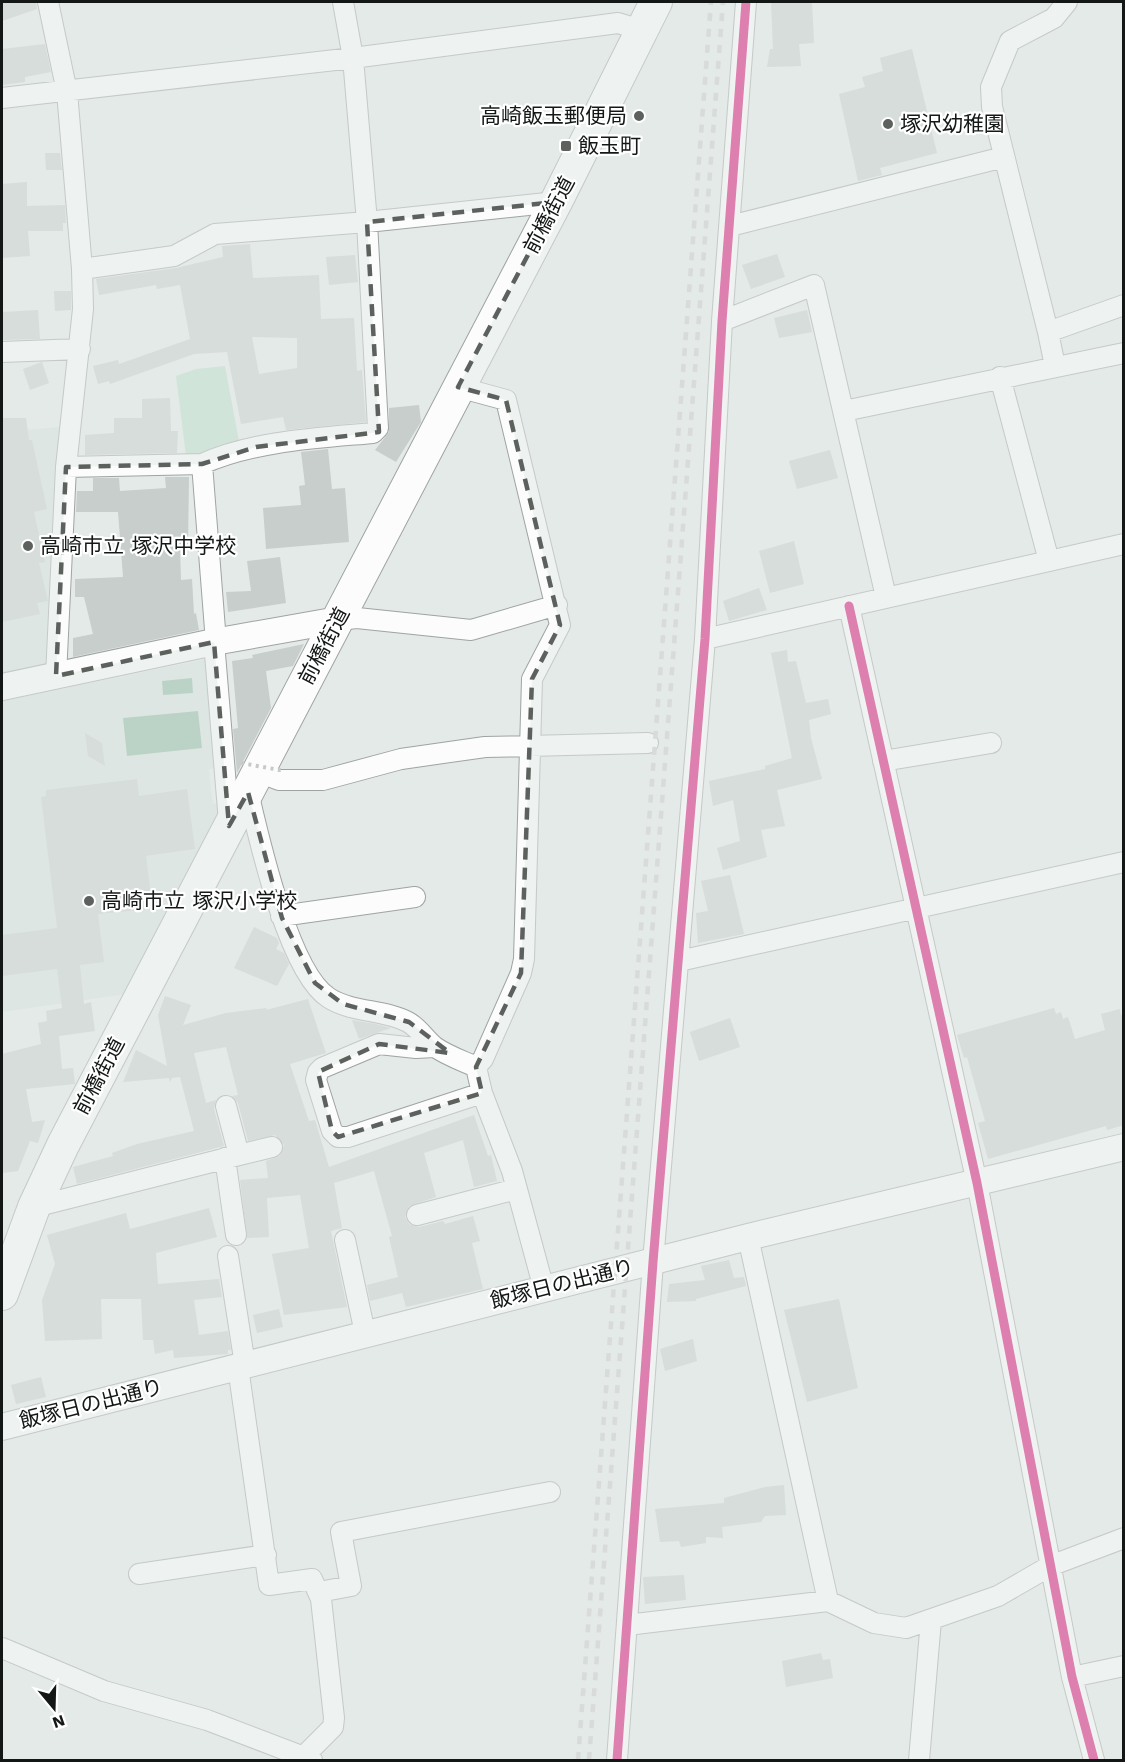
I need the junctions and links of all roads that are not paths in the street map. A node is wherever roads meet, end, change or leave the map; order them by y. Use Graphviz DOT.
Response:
graph roads {
  1 [pos="48,2"];
  2 [pos="343,2"];
  3 [pos="656,2"];
  4 [pos="746,2"];
  5 [pos="1067,2"];
  6 [pos="641,30"];
  7 [pos="353,58"];
  8 [pos="67,92"];
  9 [pos="2,98"];
  10 [pos="1004,156"];
  11 [pos="556,202"];
  12 [pos="367,222"];
  13 [pos="730,226"];
  14 [pos="82,269"];
  15 [pos="1124,305"];
  16 [pos="722,321"];
  17 [pos="1048,332"];
  18 [pos="80,349"];
  19 [pos="2,352"];
  20 [pos="1124,353"];
  21 [pos="1055,366"];
  22 [pos="1000,377"];
  23 [pos="458,387"];
  24 [pos="844,411"];
  25 [pos="202,464"];
  26 [pos="66,467"];
  27 [pos="1124,544"];
  28 [pos="1049,561"];
  29 [pos="886,597"];
  30 [pos="557,605"];
  31 [pos="849,606"];
  32 [pos="338,620"];
  33 [pos="705,639"];
  34 [pos="215,642"];
  35 [pos="56,676"];
  36 [pos="2,687"];
  37 [pos="648,743"];
  38 [pos="991,743"];
  39 [pos="531,744"];
  40 [pos="883,761"];
  41 [pos="258,775"];
  42 [pos="229,826"];
  43 [pos="1124,862"];
  44 [pos="415,897"];
  45 [pos="915,908"];
  46 [pos="281,915"];
  47 [pos="680,961"];
  48 [pos="435,1047"];
  49 [pos="476,1067"];
  50 [pos="482,1094"];
  51 [pos="226,1106"];
  52 [pos="272,1147"];
  53 [pos="1124,1147"];
  54 [pos="232,1157"];
  55 [pos="977,1182"];
  56 [pos="516,1188"];
  57 [pos="34,1207"];
  58 [pos="417,1215"];
  59 [pos="236,1235"];
  60 [pos="748,1237"];
  61 [pos="345,1239"];
  62 [pos="228,1256"];
  63 [pos="653,1262"];
  64 [pos="544,1289"];
  65 [pos="2,1294"];
  66 [pos="366,1333"];
  67 [pos="242,1366"];
  68 [pos="2,1426"];
  69 [pos="550,1492"];
  70 [pos="1124,1538"];
  71 [pos="266,1556"];
  72 [pos="1050,1566"];
  73 [pos="139,1574"];
  74 [pos="319,1592"];
  75 [pos="828,1601"];
  76 [pos="931,1620"];
  77 [pos="627,1625"];
  78 [pos="2,1648"];
  79 [pos="1124,1666"];
  80 [pos="1072,1677"];
  81 [pos="282,1755"];
  82 [pos="308,1759"];
  83 [pos="617,1761"];
  84 [pos="919,1761"];
  85 [pos="1094,1761"];
  1 -- 8 [label="street"];
  2 -- 7 [label="street"];
  3 -- 6 [label="main road, 前橋街道"];
  4 -- 13 [label="street"];
  5 -- 10 [label="street"];
  6 -- 7 [label="street"];
  6 -- 11 [label="main road, 前橋街道"];
  7 -- 8 [label="street"];
  7 -- 12 [label="street"];
  8 -- 9 [label="street"];
  8 -- 14 [label="street"];
  10 -- 13 [label="street"];
  10 -- 17 [label="street"];
  11 -- 12 [label="street"];
  11 -- 23 [label="main road, 前橋街道"];
  12 -- 14 [label="street"];
  12 -- 25 [label="street"];
  13 -- 16 [label="street"];
  14 -- 18 [label="street"];
  15 -- 17 [label="street"];
  16 -- 24 [label="street"];
  16 -- 33 [label="street"];
  17 -- 21 [label="street"];
  18 -- 19 [label="street"];
  18 -- 26 [label="street"];
  20 -- 21 [label="street"];
  21 -- 22 [label="street"];
  22 -- 24 [label="street"];
  22 -- 28 [label="street"];
  23 -- 30 [label="street"];
  23 -- 32 [label="main road, 前橋街道"];
  24 -- 29 [label="street"];
  25 -- 26 [label="street"];
  25 -- 34 [label="street"];
  26 -- 35 [label="street"];
  27 -- 28 [label="street"];
  28 -- 29 [label="street"];
  29 -- 31 [label="street"];
  30 -- 32 [label="street"];
  30 -- 39 [label="street"];
  31 -- 33 [label="street"];
  31 -- 40 [label="street"];
  32 -- 34 [label="street"];
  32 -- 41 [label="main road, 前橋街道"];
  33 -- 47 [label="street"];
  34 -- 35 [label="street"];
  34 -- 42 [label="street"];
  35 -- 36 [label="street"];
  37 -- 39 [label="street"];
  38 -- 40 [label="street"];
  39 -- 41 [label="street"];
  39 -- 49 [label="street"];
  40 -- 45 [label="street"];
  41 -- 42 [label="main road, 前橋街道"];
  41 -- 46 [label="street"];
  42 -- 57 [label="main road, 前橋街道"];
  43 -- 45 [label="street"];
  44 -- 46 [label="street"];
  45 -- 47 [label="street"];
  45 -- 55 [label="street"];
  46 -- 48 [label="street"];
  47 -- 63 [label="street"];
  48 -- 49 [label="street"];
  48 -- 50 [label="street"];
  49 -- 50 [label="street"];
  50 -- 56 [label="street"];
  51 -- 54 [label="street"];
  52 -- 54 [label="street"];
  53 -- 55 [label="street, 飯塚日の出通り"];
  54 -- 57 [label="street"];
  54 -- 59 [label="street"];
  55 -- 60 [label="street, 飯塚日の出通り"];
  55 -- 72 [label="street"];
  56 -- 58 [label="street"];
  56 -- 64 [label="street"];
  57 -- 65 [label="main road, 前橋街道"];
  60 -- 63 [label="street, 飯塚日の出通り"];
  60 -- 75 [label="street"];
  61 -- 66 [label="street"];
  62 -- 67 [label="street"];
  63 -- 64 [label="street, 飯塚日の出通り"];
  63 -- 77 [label="street"];
  64 -- 66 [label="street, 飯塚日の出通り"];
  66 -- 67 [label="street, 飯塚日の出通り"];
  67 -- 68 [label="street, 飯塚日の出通り"];
  67 -- 71 [label="street"];
  69 -- 74 [label="street"];
  70 -- 72 [label="street"];
  71 -- 73 [label="street"];
  71 -- 74 [label="street"];
  72 -- 76 [label="street"];
  72 -- 80 [label="street"];
  74 -- 82 [label="street"];
  75 -- 76 [label="street"];
  75 -- 77 [label="street"];
  76 -- 84 [label="street"];
  77 -- 83 [label="street"];
  78 -- 81 [label="street"];
  79 -- 80 [label="street"];
  80 -- 85 [label="street"];
  81 -- 82 [label="street"];
}
